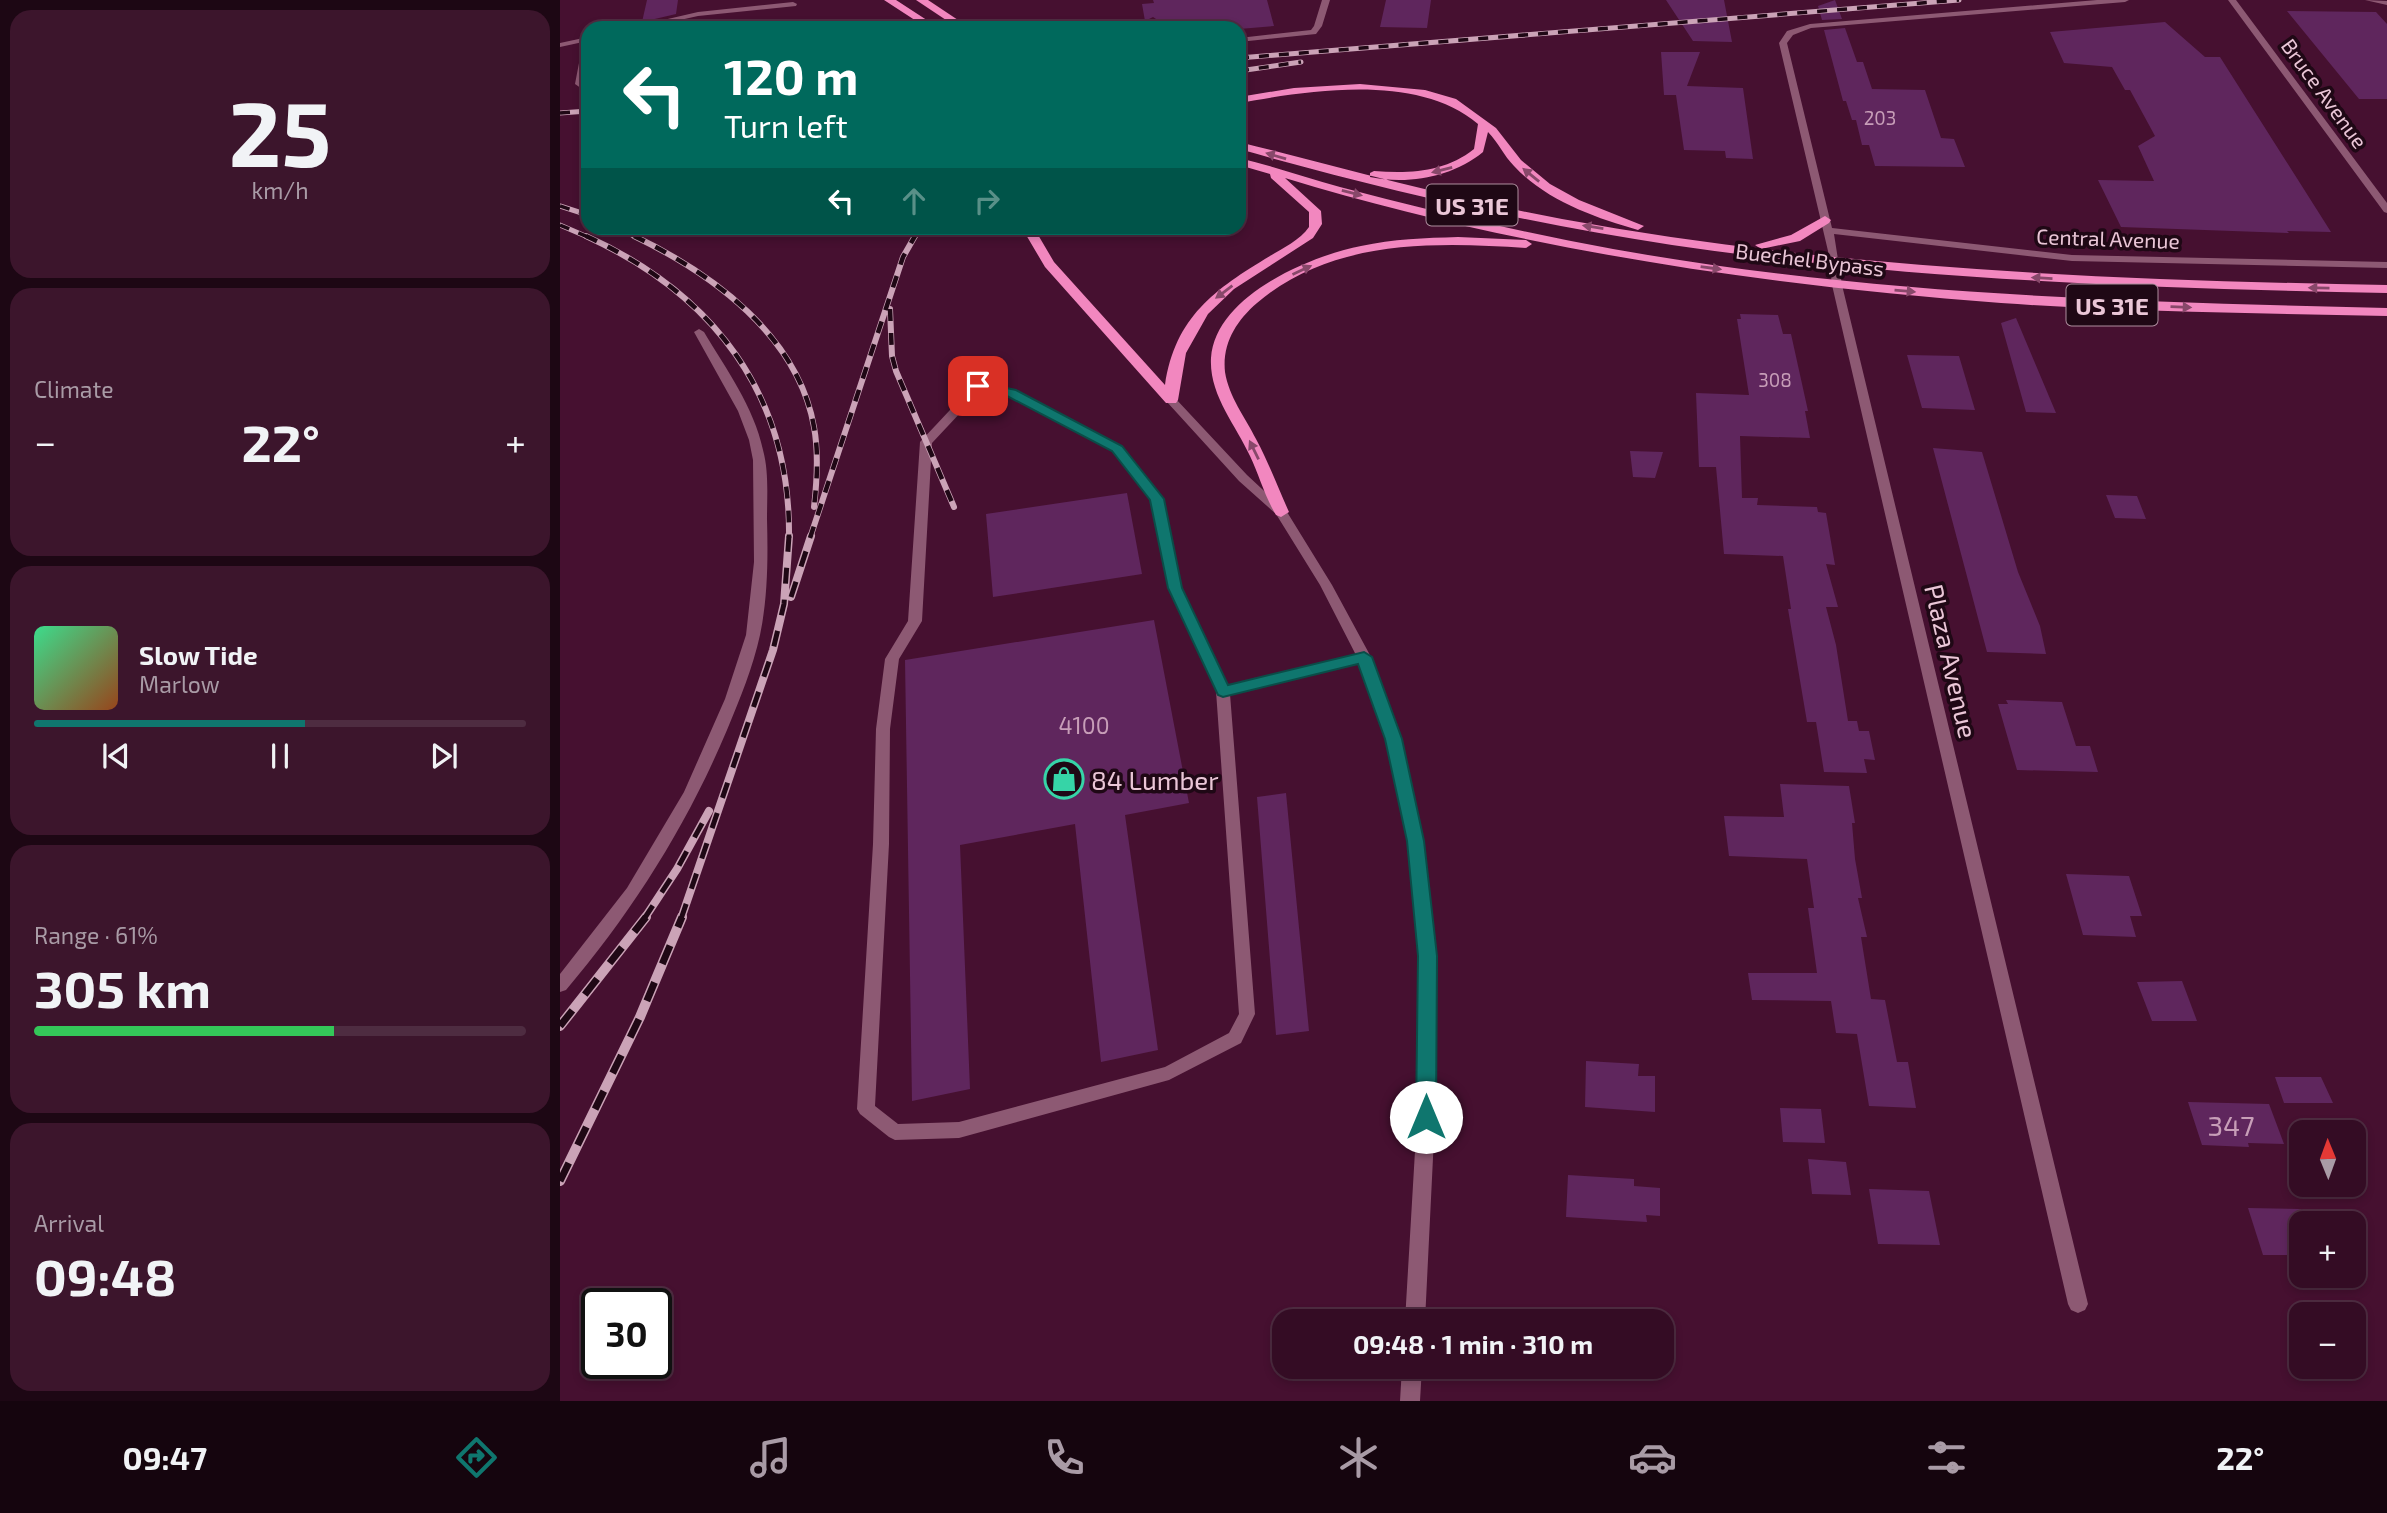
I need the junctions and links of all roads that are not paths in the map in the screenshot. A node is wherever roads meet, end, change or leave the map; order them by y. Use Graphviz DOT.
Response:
graph roads {
  1 [pos="889,0"];
  2 [pos="921,0"];
  3 [pos="1326,0"];
  4 [pos="2125,0"];
  5 [pos="2232,0"];
  6 [pos="2370,0"];
  7 [pos="2387,3"];
  8 [pos="793,4"];
  9 [pos="666,21"];
  10 [pos="923,21"];
  11 [pos="954,21"];
  12 [pos="1246,39"];
  13 [pos="581,40"];
  14 [pos="560,45"];
  15 [pos="1246,99"];
  16 [pos="1483,126"];
  17 [pos="1246,147"];
  18 [pos="1246,163"];
  19 [pos="1304,164"];
  20 [pos="1269,170"];
  21 [pos="2387,210"];
  22 [pos="1826,225"];
  23 [pos="1032,235"];
  24 [pos="1682,242"];
  25 [pos="1709,245"];
  26 [pos="1596,249"];
  27 [pos="1833,260"];
  28 [pos="2387,265"];
  29 [pos="1837,285"];
  30 [pos="2387,289"];
  31 [pos="2387,312"];
  32 [pos="699,332"];
  33 [pos="1171,400"];
  34 [pos="1281,512"];
  35 [pos="1364,657"];
  36 [pos="1223,691"];
  37 [pos="560,985"];
  38 [pos="2078,1304"];
  39 [pos="1416,1309"];
  40 [pos="1411,1379"];
  41 [pos="1410,1401"];
  1 -- 10 [label="main road"];
  2 -- 11 [label="main road"];
  3 -- 12 [label="street"];
  4 -- 22 [label="street, Plaza Avenue"];
  5 -- 21 [label="street, Bruce Avenue"];
  6 -- 7 [label="street"];
  8 -- 9 [label="street"];
  13 -- 14 [label="street"];
  15 -- 16 [label="main road"];
  16 -- 19 [label="main road, one-way"];
  24 -- 16 [label="main road, one-way"];
  19 -- 17 [label="main road, Buechel Bypass / US 31E, one-way"];
  18 -- 20 [label="main road, Buechel Bypass / US 31E"];
  24 -- 19 [label="main road, Buechel Bypass / US 31E, one-way"];
  20 -- 26 [label="main road, Buechel Bypass / US 31E, one-way"];
  20 -- 33 [label="main road, one-way"];
  22 -- 25 [label="main road"];
  22 -- 27 [label="street, Plaza Avenue"];
  22 -- 28 [label="street, Central Avenue"];
  23 -- 33 [label="main road"];
  24 -- 25 [label="main road, Buechel Bypass / US 31E"];
  25 -- 27 [label="main road, Buechel Bypass / US 31E"];
  26 -- 29 [label="main road, Buechel Bypass / US 31E, one-way"];
  34 -- 26 [label="main road, one-way"];
  27 -- 29 [label="street, Plaza Avenue"];
  30 -- 27 [label="main road, Buechel Bypass / US 31E, one-way"];
  29 -- 31 [label="main road, Buechel Bypass / US 31E, one-way"];
  29 -- 38 [label="street, Plaza Avenue"];
  32 -- 37 [label="street"];
  33 -- 34 [label="street"];
  34 -- 35 [label="street"];
  35 -- 36 [label="street"];
  35 -- 39 [label="street"];
  36 -- 36 [label="street"];
  40 -- 41 [label="street"];
}
